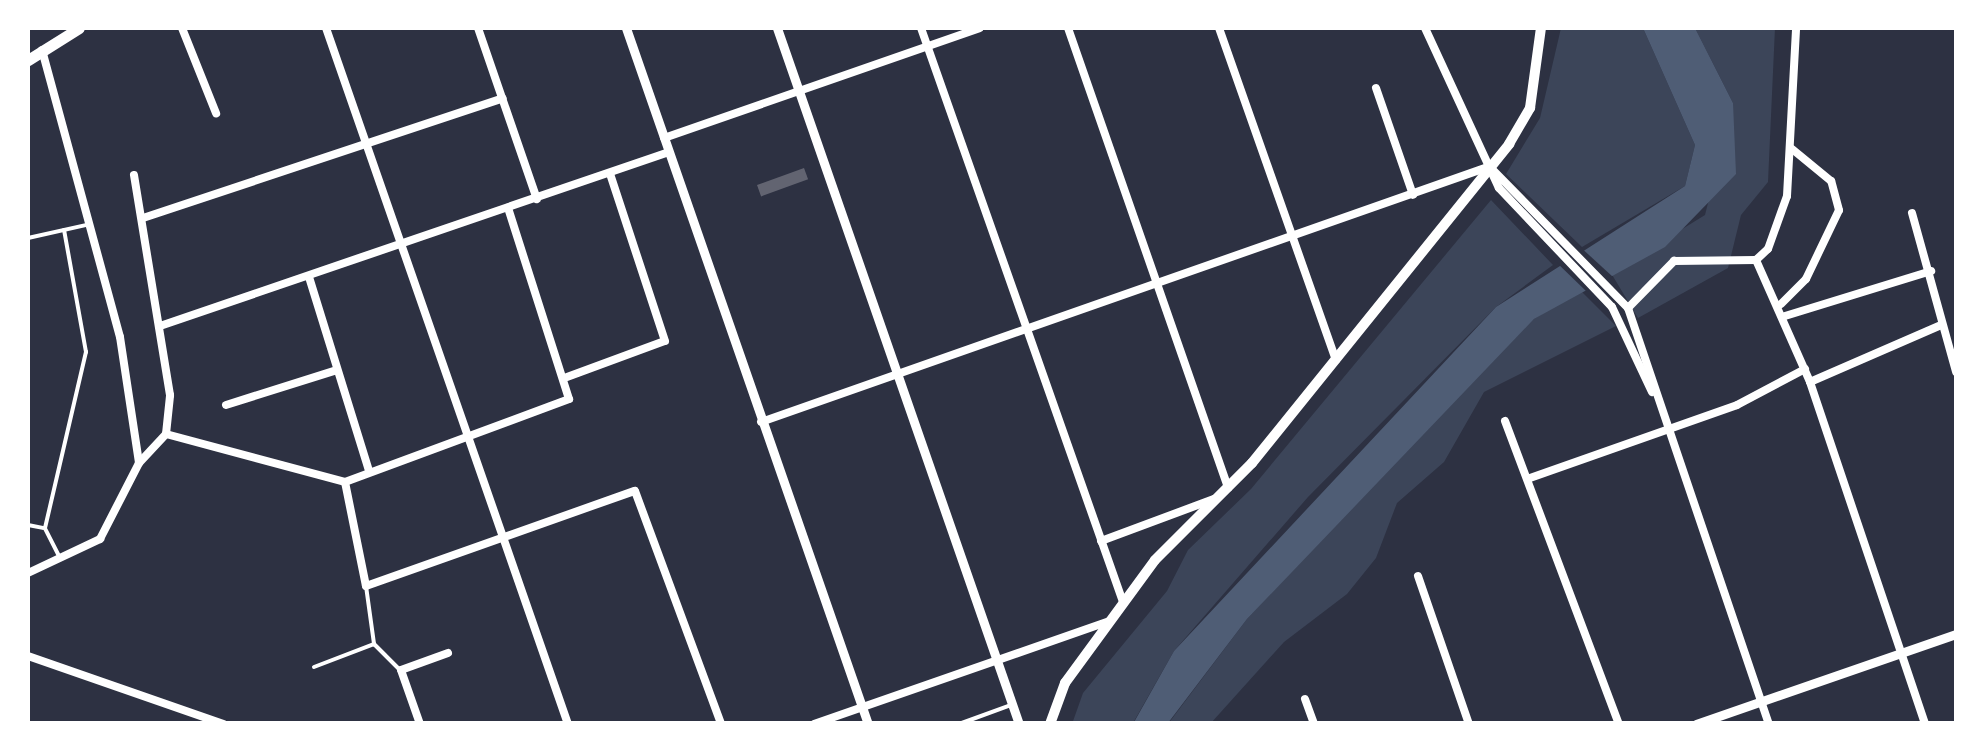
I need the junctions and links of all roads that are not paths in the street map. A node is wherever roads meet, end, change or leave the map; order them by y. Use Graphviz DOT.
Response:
graph roads {
  1 [pos="79,28"];
  2 [pos="182,28"];
  3 [pos="326,28"];
  4 [pos="478,28"];
  5 [pos="626,28"];
  6 [pos="777,28"];
  7 [pos="921,28"];
  8 [pos="979,28"];
  9 [pos="1068,28"];
  10 [pos="1219,28"];
  11 [pos="1425,28"];
  12 [pos="1541,28"];
  13 [pos="1796,28"];
  14 [pos="928,45"];
  15 [pos="42,50"];
  16 [pos="28,60"];
  17 [pos="1376,88"];
  18 [pos="800,91"];
  19 [pos="504,98"];
  20 [pos="216,113"];
  21 [pos="664,138"];
  22 [pos="367,143"];
  23 [pos="1792,149"];
  24 [pos="669,152"];
  25 [pos="1489,166"];
  26 [pos="610,174"];
  27 [pos="134,175"];
  28 [pos="1413,195"];
  29 [pos="537,198"];
  30 [pos="508,208"];
  31 [pos="1912,213"];
  32 [pos="144,218"];
  33 [pos="93,224"];
  34 [pos="64,230"];
  35 [pos="28,238"];
  36 [pos="1292,240"];
  37 [pos="402,243"];
  38 [pos="1756,260"];
  39 [pos="1932,271"];
  40 [pos="309,277"];
  41 [pos="1161,285"];
  42 [pos="1781,304"];
  43 [pos="1628,308"];
  44 [pos="1785,316"];
  45 [pos="160,326"];
  46 [pos="1956,329"];
  47 [pos="1025,330"];
  48 [pos="1942,330"];
  49 [pos="1336,360"];
  50 [pos="1805,369"];
  51 [pos="337,370"];
  52 [pos="1956,372"];
  53 [pos="896,374"];
  54 [pos="567,377"];
  55 [pos="1810,382"];
  56 [pos="1656,398"];
  57 [pos="226,405"];
  58 [pos="1505,421"];
  59 [pos="761,422"];
  60 [pos="1667,428"];
  61 [pos="166,434"];
  62 [pos="465,438"];
  63 [pos="139,463"];
  64 [pos="369,471"];
  65 [pos="1530,478"];
  66 [pos="345,482"];
  67 [pos="1228,488"];
  68 [pos="1214,498"];
  69 [pos="28,525"];
  70 [pos="45,528"];
  71 [pos="502,536"];
  72 [pos="1102,541"];
  73 [pos="60,558"];
  74 [pos="28,573"];
  75 [pos="1418,576"];
  76 [pos="366,586"];
  77 [pos="1123,602"];
  78 [pos="1110,621"];
  79 [pos="1956,634"];
  80 [pos="374,644"];
  81 [pos="448,653"];
  82 [pos="1900,654"];
  83 [pos="28,656"];
  84 [pos="997,660"];
  85 [pos="314,667"];
  86 [pos="402,670"];
  87 [pos="1305,698"];
  88 [pos="1760,700"];
  89 [pos="1012,704"];
  90 [pos="862,707"];
  91 [pos="223,724"];
  92 [pos="420,724"];
  93 [pos="568,724"];
  94 [pos="720,724"];
  95 [pos="814,724"];
  96 [pos="868,724"];
  97 [pos="959,724"];
  98 [pos="1019,724"];
  99 [pos="1050,724"];
  100 [pos="1314,724"];
  101 [pos="1469,724"];
  102 [pos="1619,724"];
  103 [pos="1696,724"];
  104 [pos="1769,724"];
  105 [pos="1924,724"];
  1 -- 15 [label="main road"];
  2 -- 20 [label="street"];
  3 -- 22 [label="street"];
  4 -- 19 [label="street"];
  5 -- 21 [label="street"];
  6 -- 18 [label="street"];
  7 -- 14 [label="street"];
  8 -- 14 [label="street"];
  9 -- 41 [label="street"];
  10 -- 36 [label="street"];
  11 -- 25 [label="street"];
  12 -- 25 [label="main road"];
  13 -- 23 [label="street"];
  14 -- 18 [label="street"];
  14 -- 47 [label="street"];
  15 -- 16 [label="main road"];
  15 -- 33 [label="street"];
  17 -- 28 [label="street"];
  18 -- 21 [label="street"];
  18 -- 53 [label="street"];
  19 -- 22 [label="street"];
  19 -- 29 [label="street"];
  21 -- 24 [label="street"];
  22 -- 32 [label="street"];
  22 -- 37 [label="street"];
  23 -- 38 [label="street"];
  23 -- 42 [label="street"];
  24 -- 26 [label="street"];
  24 -- 59 [label="street"];
  25 -- 28 [label="street"];
  25 -- 43 [label="street"];
  25 -- 49 [label="main road"];
  25 -- 56 [label="street"];
  26 -- 29 [label="street"];
  26 -- 54 [label="street"];
  27 -- 32 [label="street"];
  28 -- 36 [label="street"];
  29 -- 30 [label="street"];
  30 -- 37 [label="street"];
  30 -- 54 [label="street"];
  31 -- 39 [label="street"];
  32 -- 45 [label="street"];
  33 -- 34 [label="lane"];
  33 -- 63 [label="street"];
  34 -- 35 [label="lane"];
  34 -- 70 [label="lane"];
  36 -- 41 [label="street"];
  36 -- 49 [label="street"];
  37 -- 40 [label="street"];
  37 -- 62 [label="street"];
  38 -- 42 [label="street"];
  38 -- 43 [label="street"];
  39 -- 44 [label="street"];
  39 -- 48 [label="street"];
  40 -- 45 [label="street"];
  40 -- 51 [label="street"];
  41 -- 47 [label="street"];
  41 -- 67 [label="street"];
  42 -- 44 [label="street"];
  43 -- 56 [label="street"];
  44 -- 50 [label="street"];
  45 -- 61 [label="street"];
  46 -- 48 [label="street"];
  47 -- 53 [label="street"];
  47 -- 72 [label="street"];
  48 -- 52 [label="street"];
  48 -- 55 [label="street"];
  49 -- 67 [label="main road"];
  50 -- 55 [label="street"];
  50 -- 60 [label="street"];
  51 -- 57 [label="street"];
  51 -- 64 [label="street"];
  53 -- 59 [label="street"];
  53 -- 84 [label="street"];
  54 -- 62 [label="street"];
  55 -- 82 [label="street"];
  56 -- 60 [label="street"];
  58 -- 65 [label="street"];
  59 -- 90 [label="street"];
  60 -- 65 [label="street"];
  60 -- 88 [label="street"];
  61 -- 63 [label="street"];
  61 -- 66 [label="street"];
  62 -- 64 [label="street"];
  62 -- 71 [label="street"];
  63 -- 73 [label="street"];
  64 -- 66 [label="street"];
  65 -- 102 [label="street"];
  66 -- 76 [label="street"];
  67 -- 68 [label="main road"];
  68 -- 72 [label="street"];
  68 -- 77 [label="main road"];
  69 -- 70 [label="lane"];
  70 -- 73 [label="lane"];
  71 -- 76 [label="street"];
  71 -- 93 [label="street"];
  71 -- 94 [label="street"];
  72 -- 77 [label="street"];
  73 -- 74 [label="street"];
  75 -- 101 [label="street"];
  76 -- 80 [label="lane"];
  77 -- 78 [label="main road"];
  78 -- 84 [label="street"];
  78 -- 99 [label="main road"];
  79 -- 82 [label="street"];
  80 -- 85 [label="lane"];
  80 -- 86 [label="lane"];
  81 -- 86 [label="street"];
  82 -- 88 [label="street"];
  82 -- 105 [label="street"];
  83 -- 91 [label="street"];
  84 -- 89 [label="street"];
  84 -- 90 [label="street"];
  86 -- 92 [label="street"];
  87 -- 100 [label="street"];
  88 -- 103 [label="street"];
  88 -- 104 [label="street"];
  89 -- 97 [label="lane"];
  89 -- 98 [label="street"];
  90 -- 95 [label="street"];
  90 -- 96 [label="street"];
}
